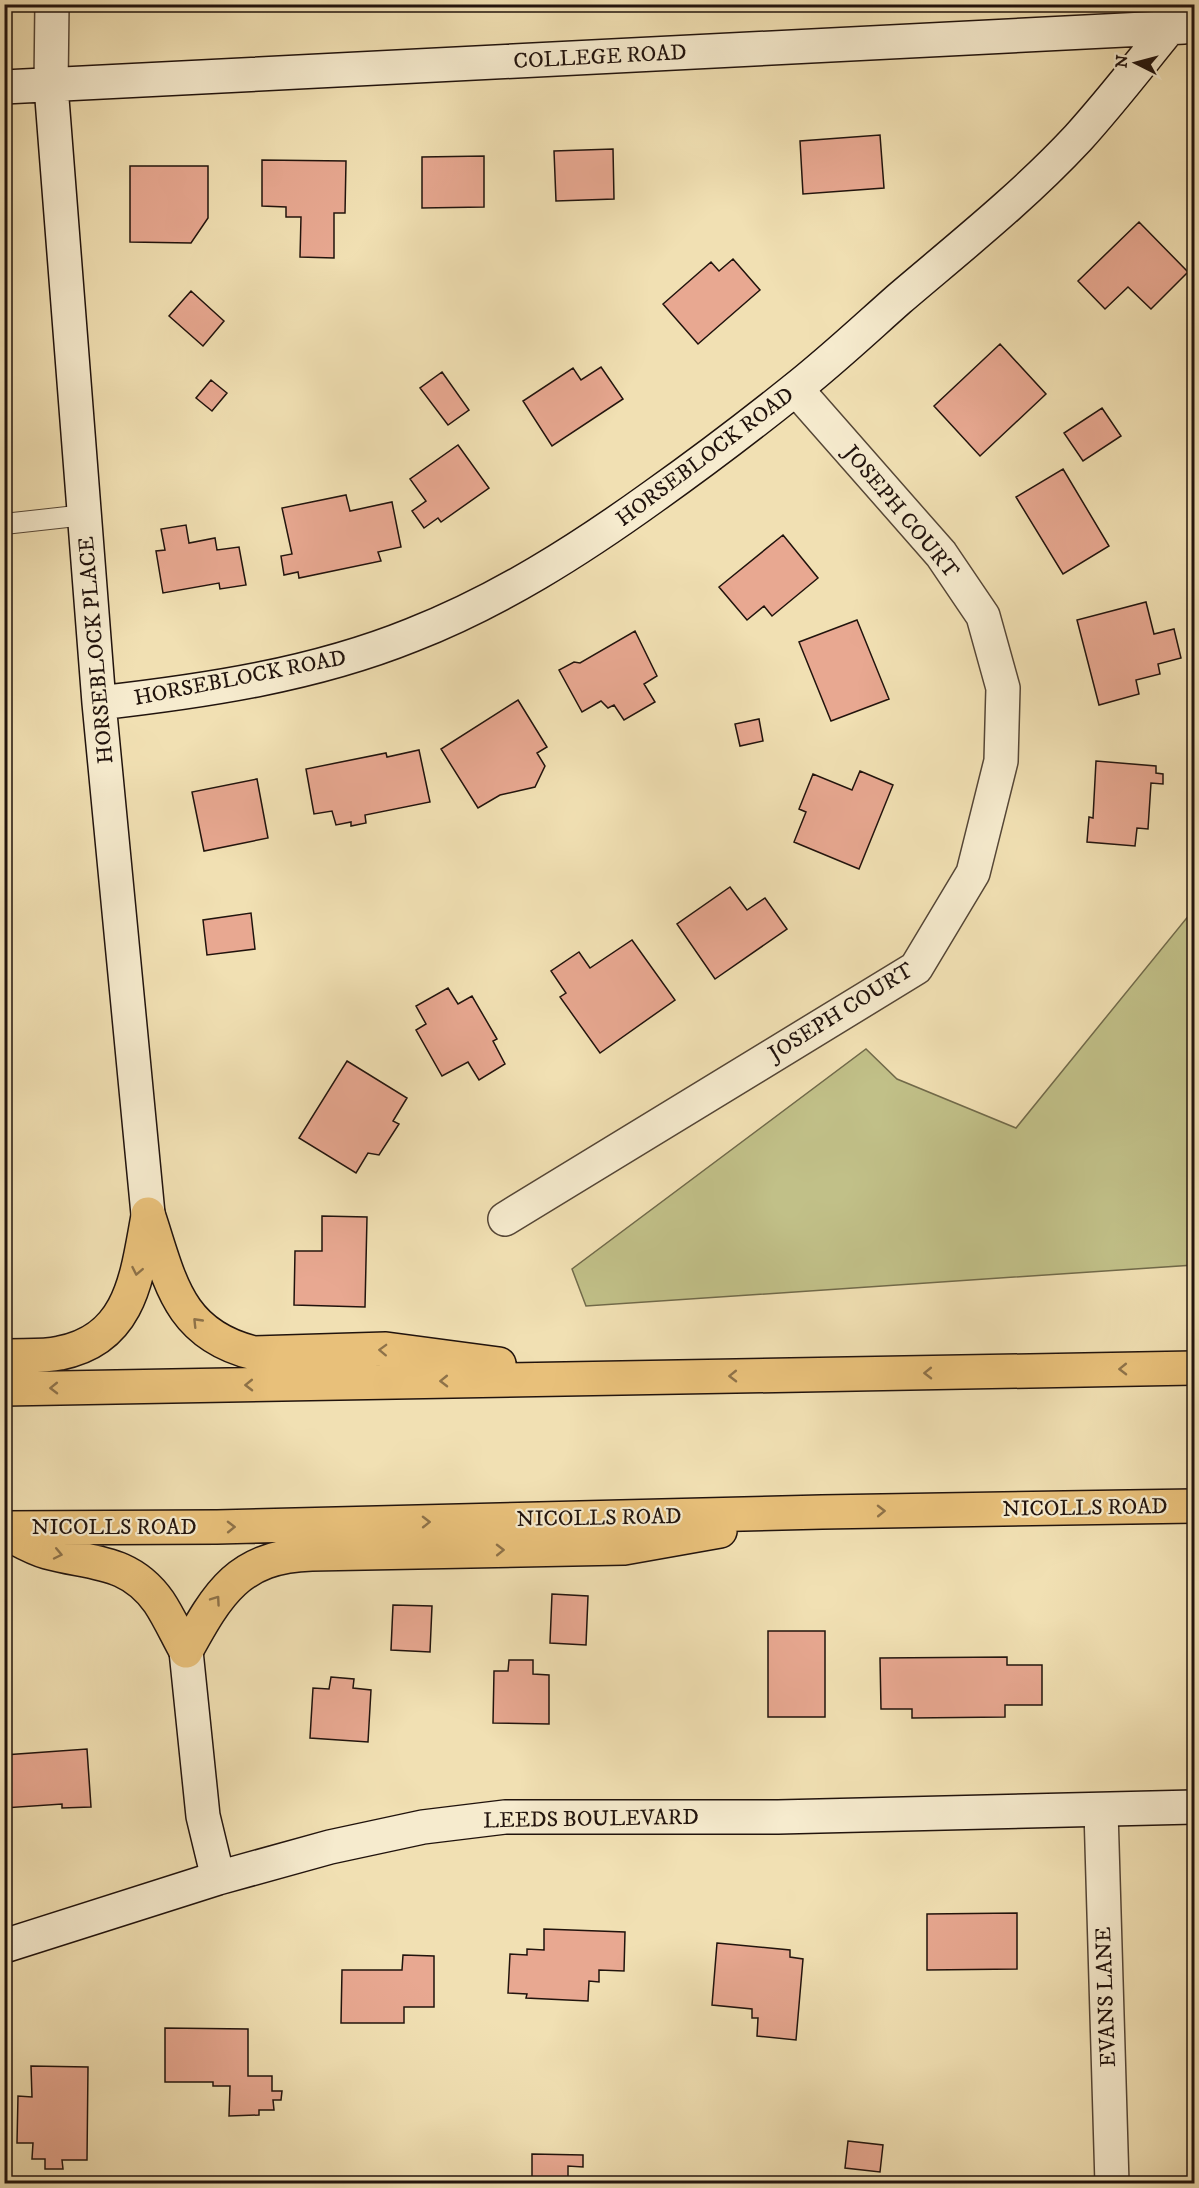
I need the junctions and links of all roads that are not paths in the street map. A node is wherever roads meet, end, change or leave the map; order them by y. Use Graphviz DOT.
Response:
graph roads {
  1 [pos="52,4"];
  2 [pos="1184,20"];
  3 [pos="51,86"];
  4 [pos="4,87"];
  5 [pos="796,389"];
  6 [pos="85,515"];
  7 [pos="4,524"];
  8 [pos="99,703"];
  9 [pos="148,1214"];
  10 [pos="505,1219"];
  11 [pos="4,1356"];
  12 [pos="1190,1367"];
  13 [pos="608,1378"];
  14 [pos="4,1389"];
  15 [pos="1194,1506"];
  16 [pos="822,1512"];
  17 [pos="4,1528"];
  18 [pos="4,1532"];
  19 [pos="186,1651"];
  20 [pos="1194,1807"];
  21 [pos="1101,1811"];
  22 [pos="218,1878"];
  23 [pos="4,1946"];
  24 [pos="1112,2184"];
  1 -- 3 [label="street, HORSEBLOCK PLACE"];
  2 -- 3 [label="street, COLLEGE ROAD"];
  2 -- 5 [label="street, HORSEBLOCK ROAD"];
  3 -- 4 [label="street, COLLEGE ROAD"];
  3 -- 6 [label="street, HORSEBLOCK PLACE"];
  5 -- 8 [label="street, HORSEBLOCK ROAD"];
  5 -- 10 [label="street, JOSEPH COURT"];
  6 -- 7 [label="lane"];
  6 -- 8 [label="street, HORSEBLOCK PLACE"];
  8 -- 9 [label="street, HORSEBLOCK PLACE"];
  9 -- 11 [label="highway, one-way"];
  13 -- 9 [label="highway, one-way"];
  12 -- 13 [label="highway, one-way"];
  13 -- 14 [label="highway, one-way"];
  16 -- 15 [label="highway, NICOLLS ROAD, one-way"];
  17 -- 16 [label="highway, NICOLLS ROAD, one-way"];
  19 -- 16 [label="highway, one-way"];
  18 -- 19 [label="highway, one-way"];
  19 -- 22 [label="street"];
  20 -- 21 [label="street, LEEDS BOULEVARD"];
  21 -- 22 [label="street, LEEDS BOULEVARD"];
  21 -- 24 [label="street, EVANS LANE"];
  22 -- 23 [label="street, LEEDS BOULEVARD"];
}
